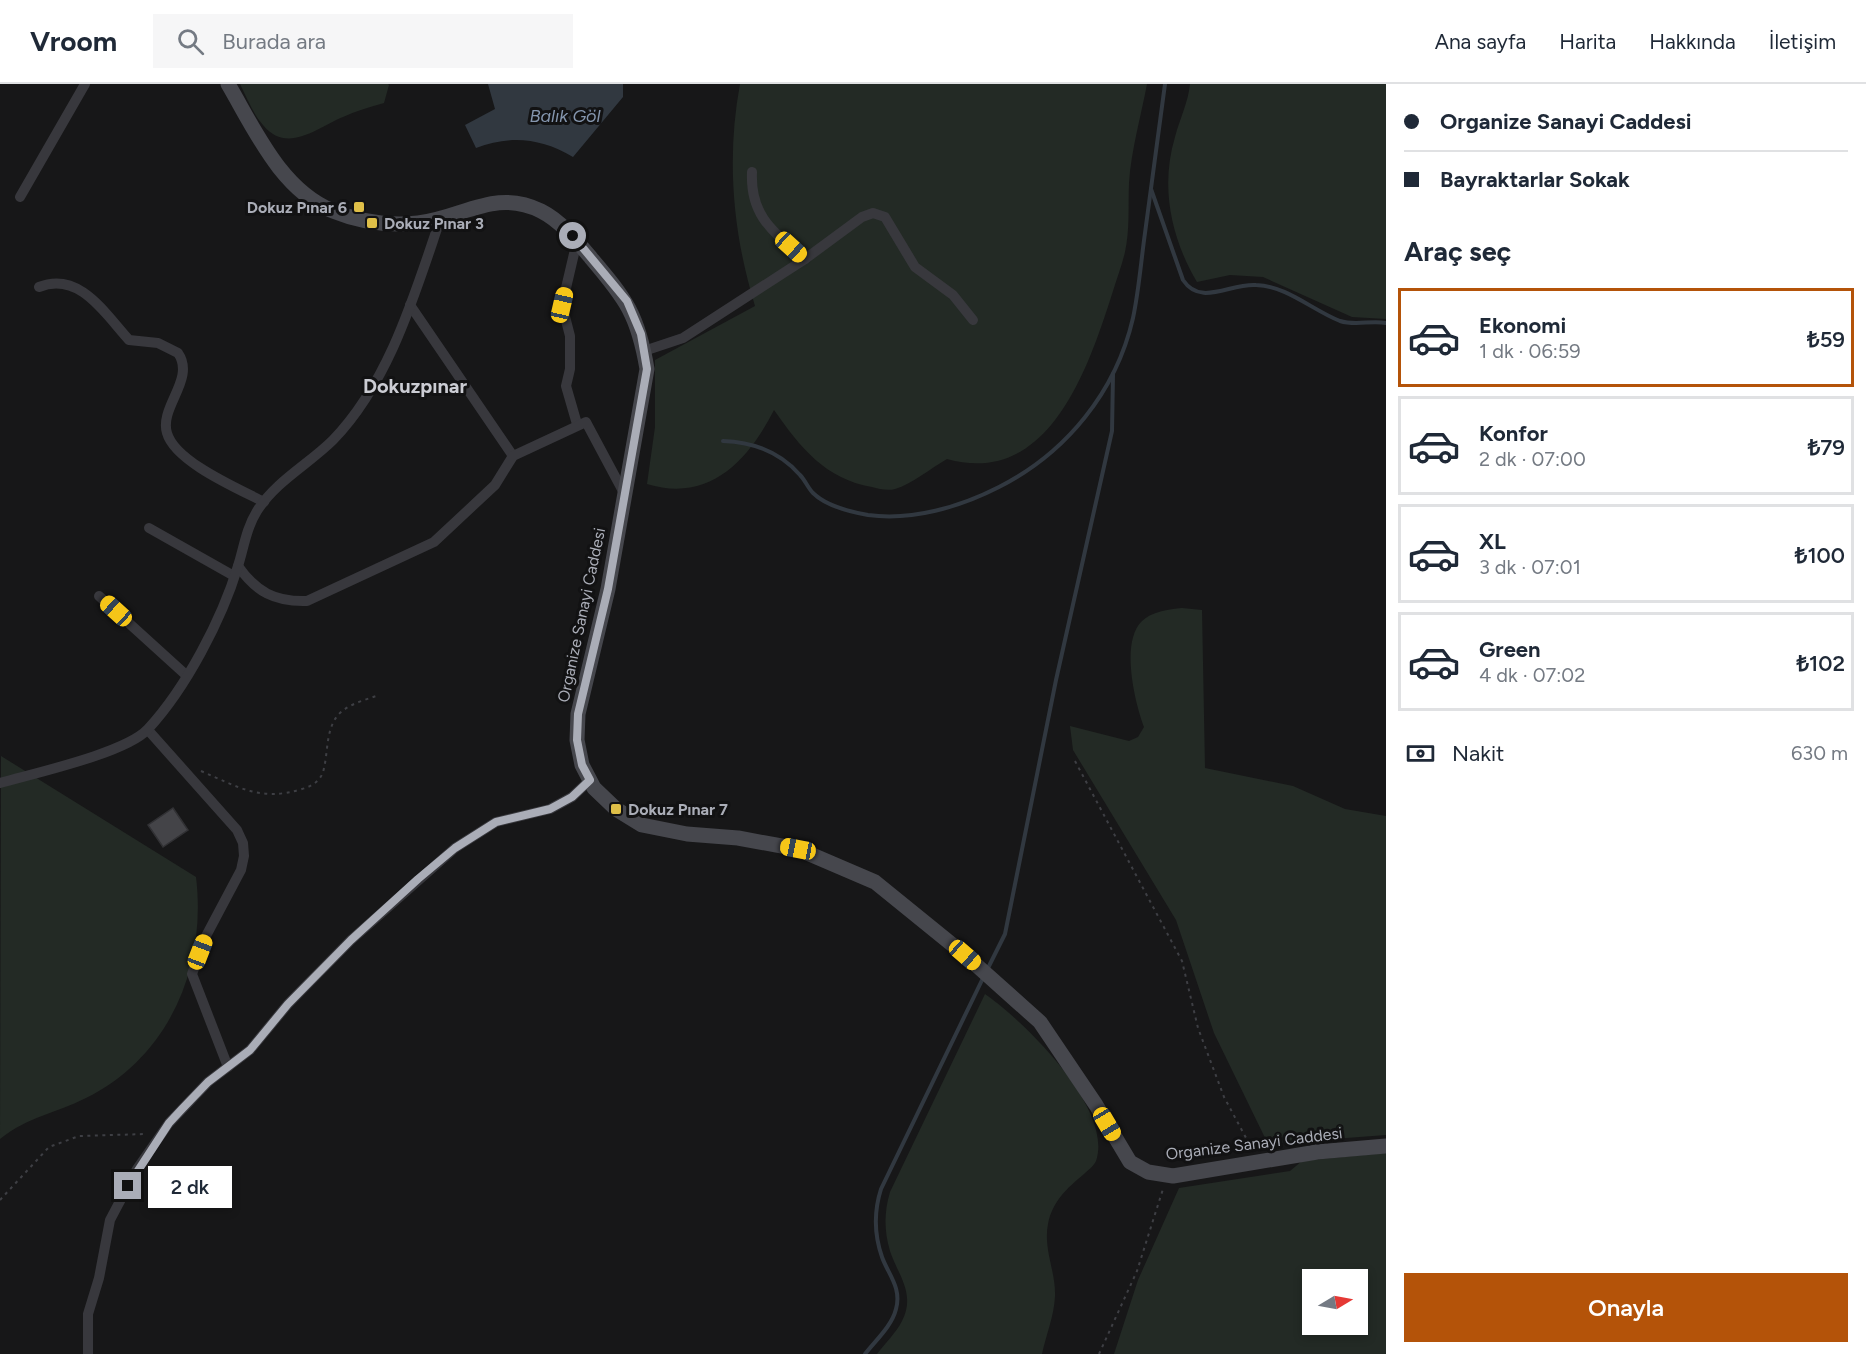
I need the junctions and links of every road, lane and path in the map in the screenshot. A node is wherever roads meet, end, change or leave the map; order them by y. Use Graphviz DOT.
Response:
graph roads {
  1 [pos="85,84"];
  2 [pos="228,84"];
  3 [pos="752,172"];
  4 [pos="20,196"];
  5 [pos="441,217"];
  6 [pos="577,241"];
  7 [pos="805,259"];
  8 [pos="39,287"];
  9 [pos="410,305"];
  10 [pos="972,320"];
  11 [pos="644,351"];
  12 [pos="577,424"];
  13 [pos="513,456"];
  14 [pos="625,495"];
  15 [pos="264,502"];
  16 [pos="148,528"];
  17 [pos="236,571"];
  18 [pos="99,596"];
  19 [pos="186,675"];
  20 [pos="379,695"];
  21 [pos="147,730"];
  22 [pos="174,759"];
  23 [pos="1075,761"];
  24 [pos="590,780"];
  25 [pos="0,783"];
  26 [pos="228,1067"];
  27 [pos="161,1135"];
  28 [pos="1386,1146"];
  29 [pos="1259,1161"];
  30 [pos="1167,1175"];
  31 [pos="0,1200"];
  32 [pos="88,1354"];
  33 [pos="1099,1354"];
  1 -- 4 [label="street"];
  2 -- 5 [label="street, Organize Sanayi Caddesi"];
  3 -- 7 [label="street"];
  5 -- 6 [label="street, Organize Sanayi Caddesi"];
  5 -- 9 [label="street"];
  6 -- 11 [label="street, Organize Sanayi Caddesi"];
  6 -- 12 [label="street"];
  7 -- 10 [label="street"];
  7 -- 11 [label="street"];
  8 -- 15 [label="street"];
  9 -- 13 [label="street"];
  9 -- 15 [label="street"];
  11 -- 14 [label="street, Organize Sanayi Caddesi"];
  12 -- 13 [label="street"];
  12 -- 14 [label="street"];
  13 -- 17 [label="street"];
  14 -- 24 [label="street, Organize Sanayi Caddesi"];
  15 -- 17 [label="street"];
  16 -- 17 [label="street"];
  17 -- 19 [label="street"];
  18 -- 19 [label="street"];
  19 -- 21 [label="street"];
  20 -- 22 [label="path"];
  21 -- 22 [label="street"];
  21 -- 25 [label="street"];
  22 -- 26 [label="street"];
  23 -- 29 [label="path"];
  24 -- 26 [label="street"];
  24 -- 30 [label="street, Organize Sanayi Caddesi"];
  26 -- 27 [label="street"];
  27 -- 31 [label="path"];
  27 -- 32 [label="street"];
  28 -- 29 [label="street, Organize Sanayi Caddesi"];
  29 -- 30 [label="street, Organize Sanayi Caddesi"];
  30 -- 33 [label="path"];
}
